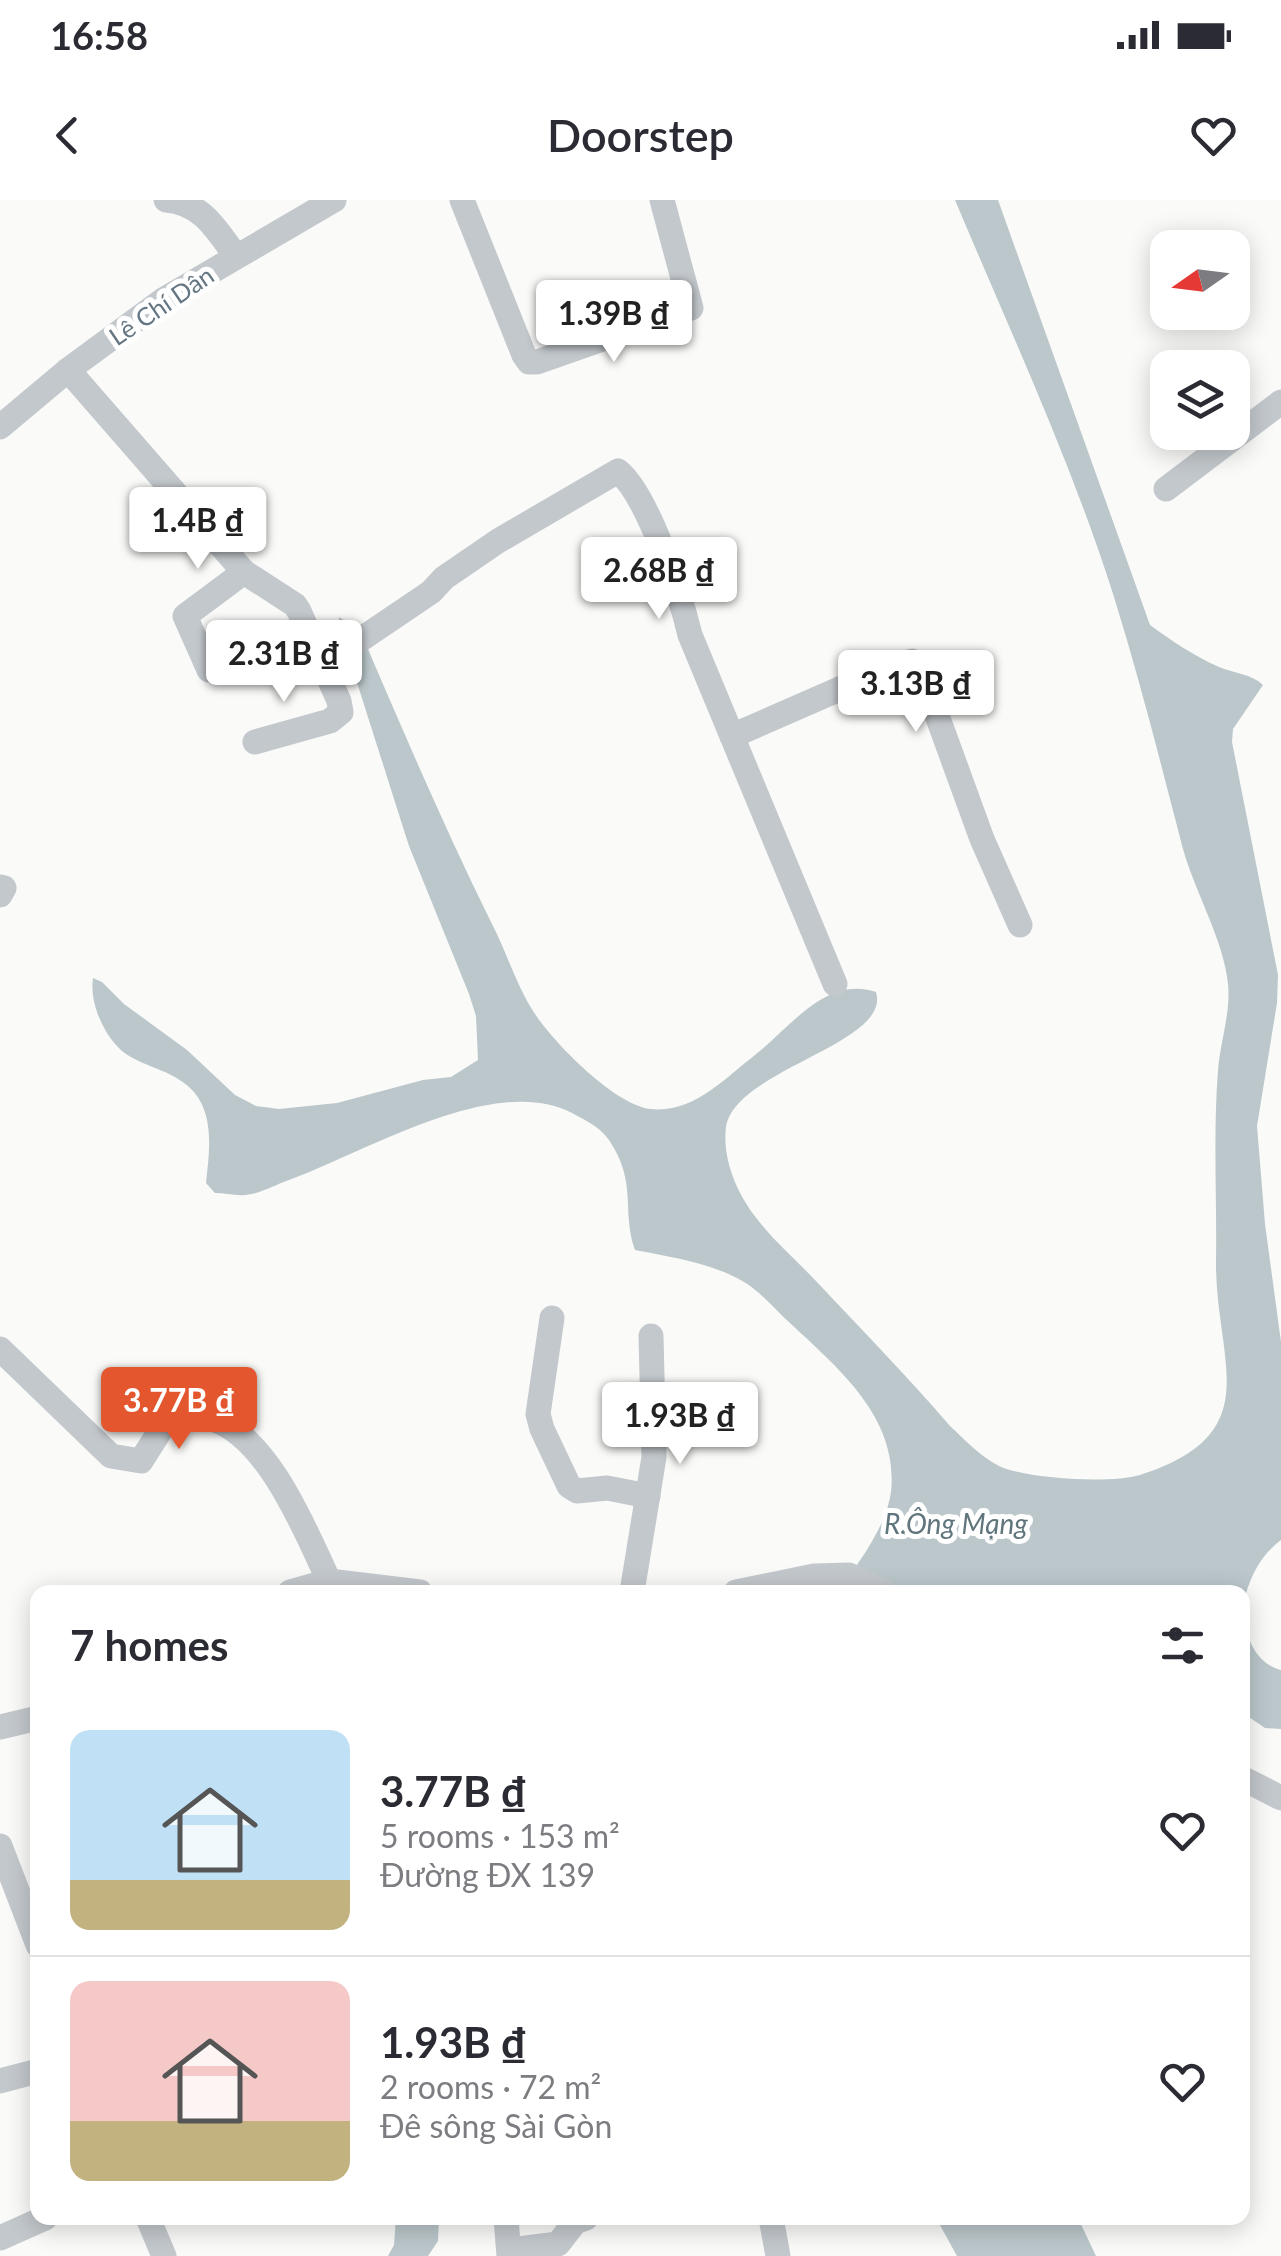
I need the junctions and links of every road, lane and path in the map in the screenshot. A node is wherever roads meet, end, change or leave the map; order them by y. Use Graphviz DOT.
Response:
graph roads {
  1 [pos="166,200"];
  2 [pos="334,200"];
  3 [pos="462,200"];
  4 [pos="662,200"];
  5 [pos="235,256"];
  6 [pos="68,370"];
  7 [pos="1281,402"];
  8 [pos="0,426"];
  9 [pos="1166,490"];
  10 [pos="244,572"];
  11 [pos="332,658"];
  12 [pos="209,670"];
  13 [pos="732,736"];
  14 [pos="254,742"];
  15 [pos="0,887"];
  16 [pos="0,896"];
  17 [pos="1020,925"];
  18 [pos="835,984"];
  19 [pos="552,1318"];
  20 [pos="651,1336"];
  21 [pos="0,1349"];
  22 [pos="648,1496"];
  23 [pos="329,1581"];
  24 [pos="315,1585"];
  25 [pos="362,1585"];
  26 [pos="633,1585"];
  27 [pos="770,1585"];
  28 [pos="869,1585"];
  29 [pos="30,1720"];
  30 [pos="0,1727"];
  31 [pos="1250,1782"];
  32 [pos="1281,1798"];
  33 [pos="0,1846"];
  34 [pos="30,1925"];
  35 [pos="30,2073"];
  36 [pos="0,2081"];
  37 [pos="30,2225"];
  38 [pos="151,2225"];
  39 [pos="507,2225"];
  40 [pos="574,2225"];
  41 [pos="771,2225"];
  42 [pos="0,2238"];
  43 [pos="509,2253"];
  44 [pos="164,2256"];
  45 [pos="778,2256"];
  1 -- 5 [label="street"];
  2 -- 5 [label="street, Lê Chí Dân"];
  3 -- 4 [label="street"];
  5 -- 6 [label="street, Lê Chí Dân"];
  6 -- 8 [label="street, Lê Chí Dân"];
  6 -- 10 [label="street"];
  7 -- 9 [label="street"];
  10 -- 11 [label="street"];
  10 -- 12 [label="street"];
  11 -- 13 [label="street"];
  11 -- 14 [label="street"];
  13 -- 17 [label="street"];
  13 -- 18 [label="street"];
  15 -- 16 [label="street"];
  19 -- 22 [label="street"];
  20 -- 22 [label="street"];
  21 -- 23 [label="street"];
  22 -- 26 [label="street"];
  23 -- 24 [label="street"];
  23 -- 25 [label="street"];
  27 -- 28 [label="street"];
  29 -- 30 [label="street"];
  31 -- 32 [label="street"];
  33 -- 34 [label="street"];
  35 -- 36 [label="street"];
  37 -- 42 [label="street"];
  38 -- 44 [label="street"];
  39 -- 43 [label="street"];
  40 -- 43 [label="street"];
  41 -- 45 [label="street"];
}
